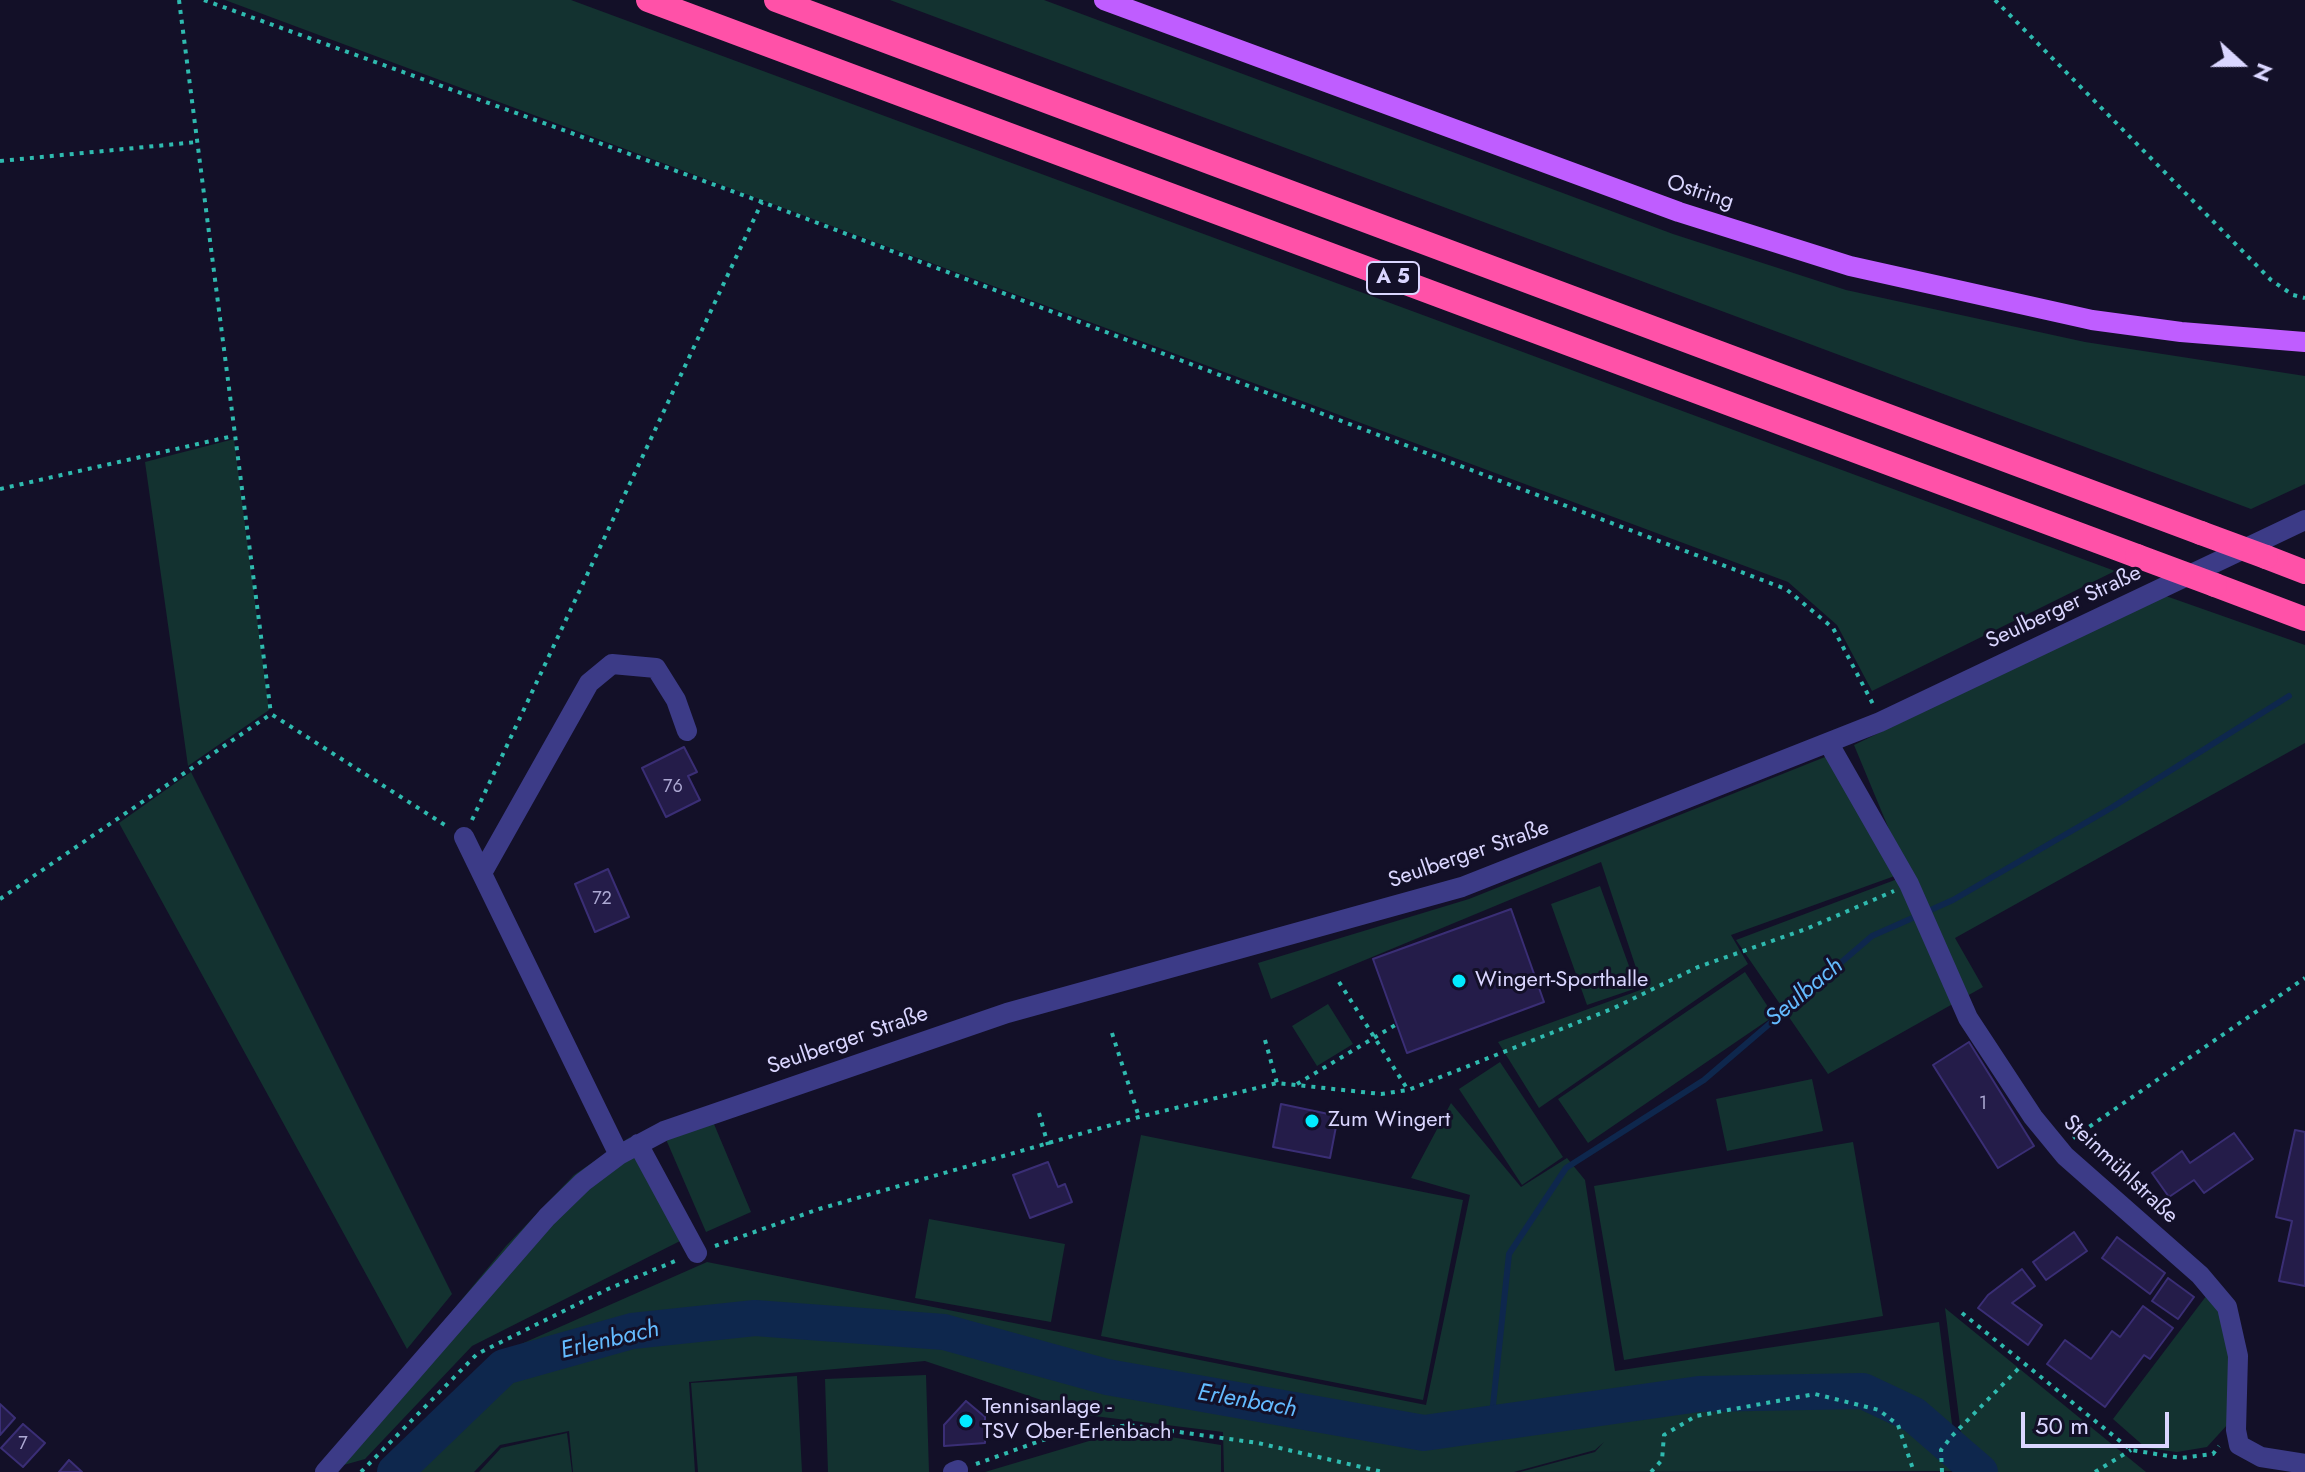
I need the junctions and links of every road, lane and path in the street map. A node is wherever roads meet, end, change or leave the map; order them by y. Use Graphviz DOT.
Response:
graph roads {
  1 [pos="179,0"];
  2 [pos="204,0"];
  3 [pos="648,0"];
  4 [pos="776,0"];
  5 [pos="1104,0"];
  6 [pos="1995,0"];
  7 [pos="198,141"];
  8 [pos="0,161"];
  9 [pos="762,202"];
  10 [pos="2305,298"];
  11 [pos="2305,342"];
  12 [pos="233,436"];
  13 [pos="0,489"];
  14 [pos="2305,520"];
  15 [pos="2305,572"];
  16 [pos="2305,619"];
  17 [pos="1875,708"];
  18 [pos="271,714"];
  19 [pos="687,731"];
  20 [pos="1829,744"];
  21 [pos="464,837"];
  22 [pos="482,873"];
  23 [pos="1911,889"];
  24 [pos="0,899"];
  25 [pos="2305,978"];
  26 [pos="1339,982"];
  27 [pos="1397,1024"];
  28 [pos="1112,1033"];
  29 [pos="1374,1038"];
  30 [pos="1265,1040"];
  31 [pos="1277,1083"];
  32 [pos="1297,1084"];
  33 [pos="1408,1090"];
  34 [pos="1039,1113"];
  35 [pos="1139,1117"];
  36 [pos="638,1144"];
  37 [pos="1048,1146"];
  38 [pos="2058,1149"];
  39 [pos="619,1155"];
  40 [pos="697,1253"];
  41 [pos="1962,1313"];
  42 [pos="2022,1365"];
  43 [pos="2236,1426"];
  44 [pos="2131,1450"];
  45 [pos="2305,1464"];
  46 [pos="955,1471"];
  47 [pos="325,1472"];
  48 [pos="361,1472"];
  49 [pos="1383,1472"];
  50 [pos="1651,1472"];
  51 [pos="1914,1472"];
  52 [pos="1942,1472"];
  53 [pos="2095,1472"];
  1 -- 7 [label="path"];
  2 -- 9 [label="path"];
  3 -- 16 [label="highway, A 5, bridge"];
  4 -- 15 [label="highway, A 5, bridge"];
  5 -- 11 [label="main road, Ostring"];
  6 -- 10 [label="path"];
  7 -- 8 [label="path"];
  7 -- 12 [label="path"];
  9 -- 17 [label="path"];
  9 -- 21 [label="path"];
  12 -- 13 [label="path"];
  12 -- 18 [label="path"];
  14 -- 20 [label="street, Seulberger Straße"];
  18 -- 21 [label="path"];
  18 -- 24 [label="path"];
  19 -- 22 [label="street"];
  20 -- 23 [label="street, Steinmühlstraße"];
  20 -- 36 [label="street, Seulberger Straße"];
  21 -- 22 [label="street"];
  22 -- 39 [label="street"];
  23 -- 33 [label="path"];
  23 -- 38 [label="street, Steinmühlstraße"];
  25 -- 38 [label="path"];
  26 -- 29 [label="path"];
  27 -- 29 [label="path"];
  28 -- 35 [label="path"];
  29 -- 32 [label="path"];
  29 -- 33 [label="path"];
  30 -- 31 [label="path"];
  31 -- 32 [label="path"];
  31 -- 35 [label="path"];
  32 -- 33 [label="path"];
  34 -- 37 [label="path"];
  35 -- 37 [label="path"];
  36 -- 39 [label="street, Seulberger Straße"];
  36 -- 40 [label="street"];
  37 -- 40 [label="path"];
  38 -- 43 [label="street, Steinmühlstraße"];
  39 -- 47 [label="street, Seulberger Straße"];
  40 -- 48 [label="path"];
  41 -- 42 [label="path"];
  42 -- 44 [label="path"];
  42 -- 52 [label="path"];
  43 -- 44 [label="path"];
  43 -- 45 [label="street"];
  44 -- 53 [label="path"];
  46 -- 49 [label="path"];
  50 -- 51 [label="path"];
}
